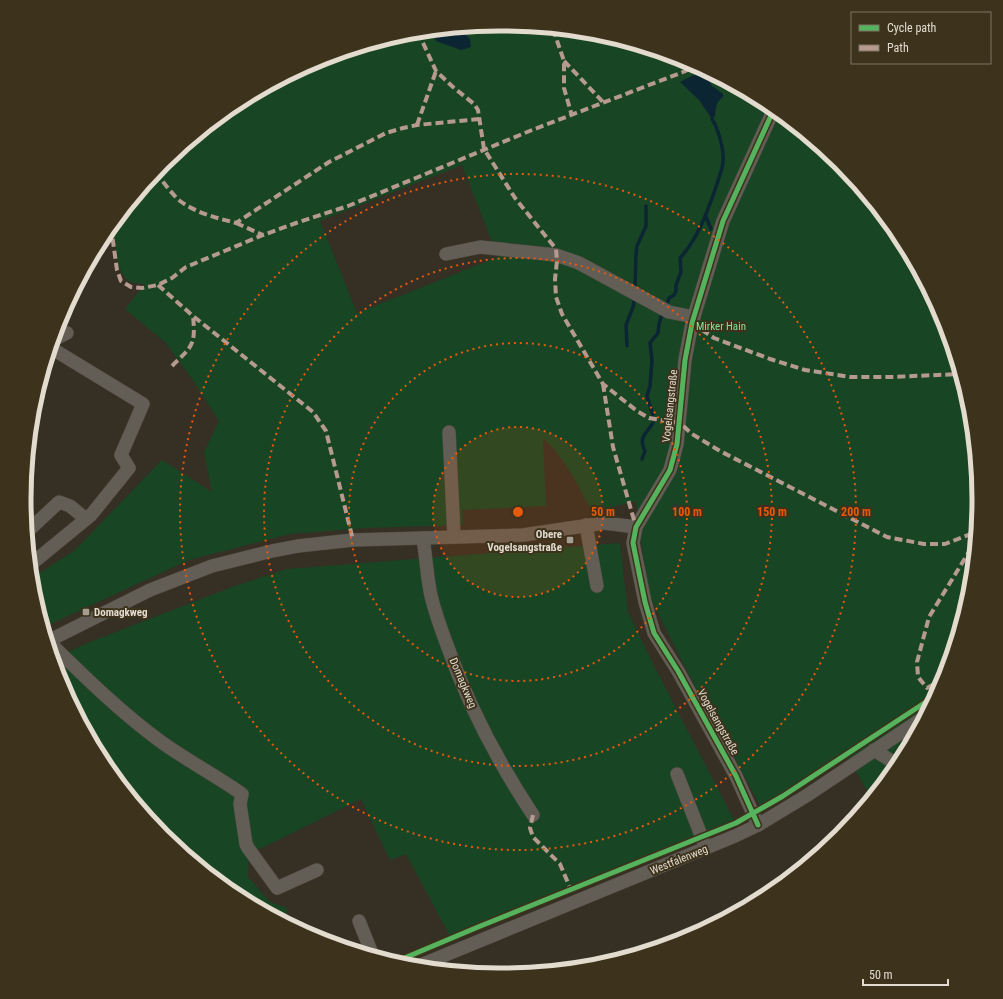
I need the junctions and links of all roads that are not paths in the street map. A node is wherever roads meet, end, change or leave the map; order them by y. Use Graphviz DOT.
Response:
graph roads {
  1 [pos="771,115"];
  2 [pos="446,254"];
  3 [pos="694,317"];
  4 [pos="67,332"];
  5 [pos="61,335"];
  6 [pos="55,351"];
  7 [pos="449,432"];
  8 [pos="86,519"];
  9 [pos="586,525"];
  10 [pos="32,527"];
  11 [pos="636,527"];
  12 [pos="454,536"];
  13 [pos="424,538"];
  14 [pos="35,561"];
  15 [pos="597,586"];
  16 [pos="53,639"];
  17 [pos="55,648"];
  18 [pos="915,723"];
  19 [pos="874,750"];
  20 [pos="892,761"];
  21 [pos="677,774"];
  22 [pos="533,815"];
  23 [pos="758,825"];
  24 [pos="706,848"];
  25 [pos="317,870"];
  26 [pos="359,922"];
  27 [pos="370,950"];
  28 [pos="428,962"];
  1 -- 3 [label="street, Vogelsangstraße"];
  2 -- 3 [label="street"];
  3 -- 11 [label="street, Vogelsangstraße"];
  4 -- 5 [label="street"];
  6 -- 8 [label="street"];
  7 -- 12 [label="street"];
  8 -- 10 [label="street"];
  8 -- 14 [label="street"];
  9 -- 11 [label="street"];
  9 -- 12 [label="street"];
  9 -- 15 [label="street"];
  11 -- 23 [label="street, Vogelsangstraße"];
  12 -- 13 [label="street"];
  13 -- 16 [label="street"];
  13 -- 22 [label="street, Domagkweg"];
  17 -- 25 [label="street"];
  18 -- 19 [label="street, Westfalenweg"];
  19 -- 20 [label="street"];
  19 -- 23 [label="street, Westfalenweg"];
  21 -- 24 [label="street"];
  23 -- 24 [label="street, Westfalenweg"];
  24 -- 28 [label="street, Westfalenweg"];
  26 -- 27 [label="street"];
}
